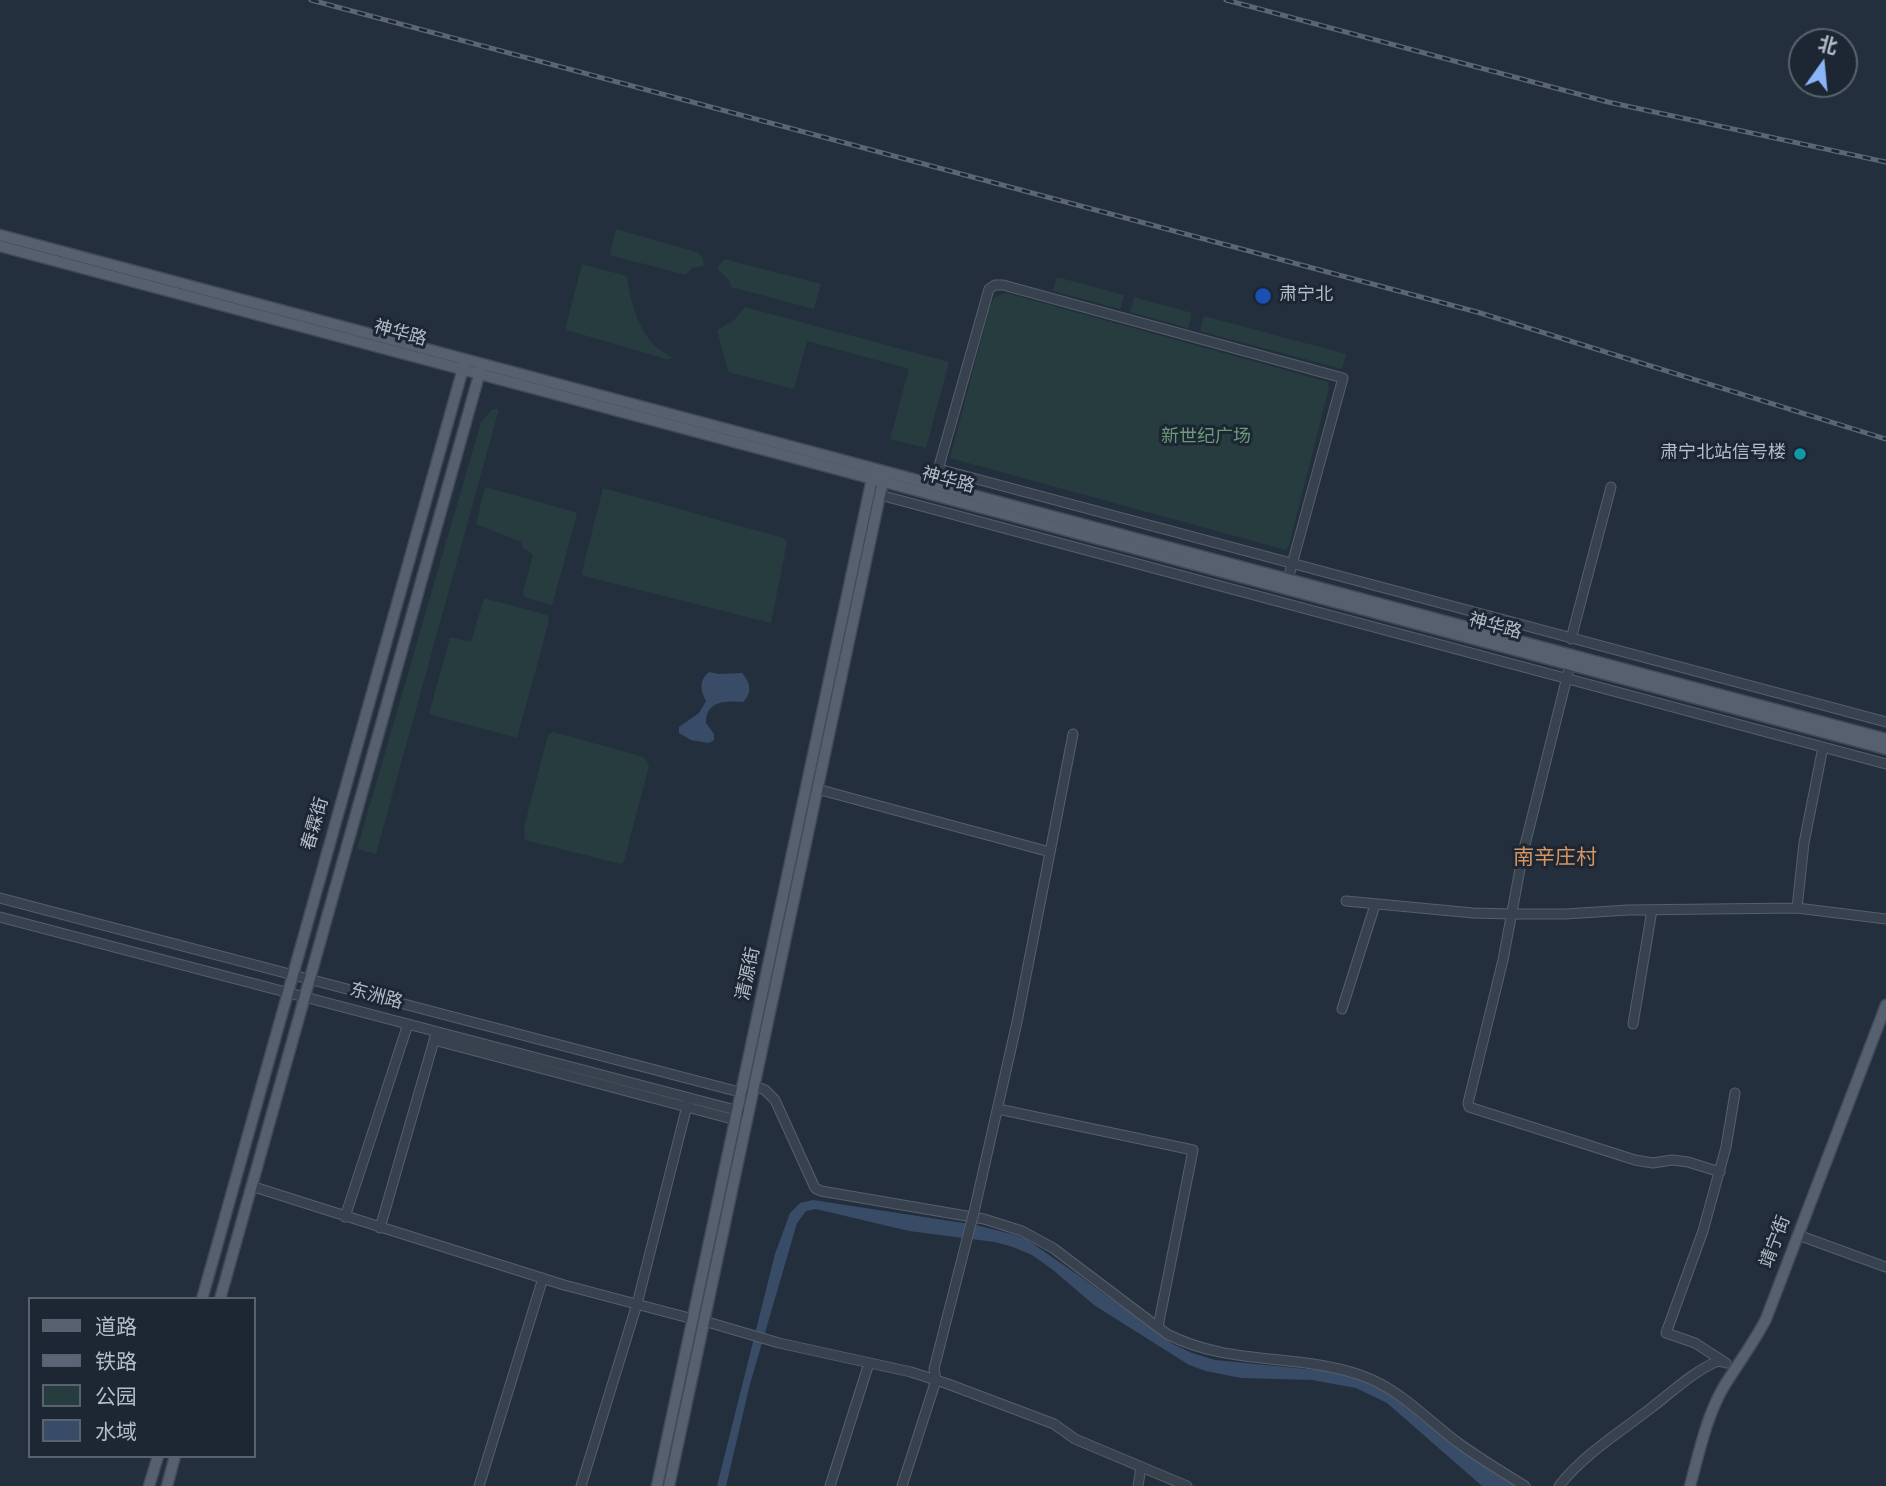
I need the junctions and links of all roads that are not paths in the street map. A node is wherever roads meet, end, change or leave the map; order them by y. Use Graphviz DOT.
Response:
graph roads {
  1 [pos="0,235"];
  2 [pos="0,246"];
  3 [pos="464,364"];
  4 [pos="480,368"];
  5 [pos="939,469"];
  6 [pos="879,475"];
  7 [pos="934,484"];
  8 [pos="1611,487"];
  9 [pos="880,495"];
  10 [pos="1292,564"];
  11 [pos="1288,579"];
  12 [pos="1571,639"];
  13 [pos="1570,665"];
  14 [pos="1566,678"];
  15 [pos="1886,722"];
  16 [pos="1073,734"];
  17 [pos="1886,738"];
  18 [pos="1823,747"];
  19 [pos="1886,750"];
  20 [pos="1886,764"];
  21 [pos="817,789"];
  22 [pos="1050,852"];
  23 [pos="0,898"];
  24 [pos="1346,901"];
  25 [pos="1375,905"];
  26 [pos="1797,908"];
  27 [pos="1652,910"];
  28 [pos="1512,914"];
  29 [pos="0,917"];
  30 [pos="1886,919"];
  31 [pos="293,975"];
  32 [pos="309,979"];
  33 [pos="288,993"];
  34 [pos="304,997"];
  35 [pos="1886,1005"];
  36 [pos="1342,1009"];
  37 [pos="408,1024"];
  38 [pos="1633,1024"];
  39 [pos="435,1036"];
  40 [pos="749,1092"];
  41 [pos="1735,1093"];
  42 [pos="688,1102"];
  43 [pos="998,1109"];
  44 [pos="740,1115"];
  45 [pos="1720,1172"];
  46 [pos="251,1186"];
  47 [pos="345,1217"];
  48 [pos="380,1228"];
  49 [pos="1798,1235"];
  50 [pos="1886,1267"];
  51 [pos="544,1278"];
  52 [pos="203,1297"];
  53 [pos="221,1297"];
  54 [pos="637,1304"];
  55 [pos="698,1320"];
  56 [pos="1158,1327"];
  57 [pos="869,1363"];
  58 [pos="1731,1366"];
  59 [pos="936,1380"];
  60 [pos="157,1458"];
  61 [pos="174,1458"];
  62 [pos="1141,1467"];
  63 [pos="149,1486"];
  64 [pos="167,1486"];
  65 [pos="479,1486"];
  66 [pos="581,1486"];
  67 [pos="657,1486"];
  68 [pos="668,1486"];
  69 [pos="831,1486"];
  70 [pos="902,1486"];
  71 [pos="1138,1486"];
  72 [pos="1187,1486"];
  73 [pos="1525,1486"];
  74 [pos="1559,1486"];
  75 [pos="1690,1486"];
  1 -- 3 [label="main road, 神华路"];
  2 -- 3 [label="main road, 神华路"];
  3 -- 4 [label="main road, 神华路"];
  3 -- 31 [label="main road, 春霖街"];
  4 -- 6 [label="main road, 神华路"];
  4 -- 32 [label="main road, 春霖街"];
  5 -- 7 [label="street"];
  5 -- 10 [label="street"];
  5 -- 10 [label="street"];
  6 -- 7 [label="main road, 神华路"];
  6 -- 9 [label="main road, 清源街"];
  6 -- 13 [label="main road, 神华路"];
  6 -- 40 [label="main road, 清源街"];
  7 -- 11 [label="main road, 神华路"];
  8 -- 12 [label="street"];
  9 -- 14 [label="street"];
  9 -- 21 [label="main road, 清源街"];
  10 -- 11 [label="street"];
  10 -- 12 [label="street"];
  11 -- 17 [label="main road, 神华路"];
  12 -- 15 [label="street"];
  13 -- 14 [label="street"];
  13 -- 19 [label="main road, 神华路"];
  14 -- 18 [label="street"];
  14 -- 28 [label="street"];
  16 -- 22 [label="street"];
  18 -- 20 [label="street"];
  18 -- 26 [label="street"];
  21 -- 22 [label="street"];
  21 -- 40 [label="main road, 清源街"];
  22 -- 43 [label="street"];
  23 -- 31 [label="street, 东洲路"];
  24 -- 25 [label="street"];
  25 -- 28 [label="street"];
  25 -- 36 [label="street"];
  26 -- 27 [label="street"];
  26 -- 30 [label="street"];
  27 -- 28 [label="street"];
  27 -- 38 [label="street"];
  28 -- 45 [label="street"];
  29 -- 33 [label="street, 东洲路"];
  31 -- 32 [label="street, 东洲路"];
  31 -- 33 [label="main road, 春霖街"];
  32 -- 34 [label="main road, 春霖街"];
  32 -- 40 [label="street, 东洲路"];
  33 -- 34 [label="street, 东洲路"];
  33 -- 52 [label="main road, 春霖街"];
  34 -- 37 [label="street, 东洲路"];
  34 -- 46 [label="main road, 春霖街"];
  35 -- 49 [label="main road, 靖宁街"];
  37 -- 39 [label="street, 东洲路"];
  37 -- 47 [label="street"];
  39 -- 42 [label="street, 东洲路"];
  39 -- 48 [label="street"];
  40 -- 44 [label="main road, 清源街"];
  40 -- 56 [label="street"];
  41 -- 45 [label="street"];
  42 -- 44 [label="street, 东洲路"];
  42 -- 54 [label="street"];
  43 -- 56 [label="street"];
  43 -- 59 [label="street, bridge"];
  44 -- 55 [label="main road, 清源街"];
  45 -- 58 [label="street"];
  46 -- 47 [label="street"];
  46 -- 53 [label="main road, 春霖街"];
  47 -- 48 [label="street"];
  48 -- 51 [label="street"];
  49 -- 50 [label="street"];
  49 -- 58 [label="main road, 靖宁街"];
  51 -- 54 [label="street"];
  51 -- 65 [label="street"];
  54 -- 55 [label="street"];
  54 -- 66 [label="street"];
  55 -- 57 [label="street"];
  55 -- 67 [label="main road, 清源街"];
  55 -- 68 [label="main road, 清源街"];
  56 -- 73 [label="street"];
  57 -- 59 [label="street"];
  57 -- 69 [label="street"];
  58 -- 74 [label="street"];
  58 -- 75 [label="main road, 靖宁街"];
  59 -- 62 [label="street"];
  59 -- 70 [label="street"];
  60 -- 63 [label="main road"];
  61 -- 64 [label="main road"];
  62 -- 71 [label="street"];
  62 -- 72 [label="street"];
}
